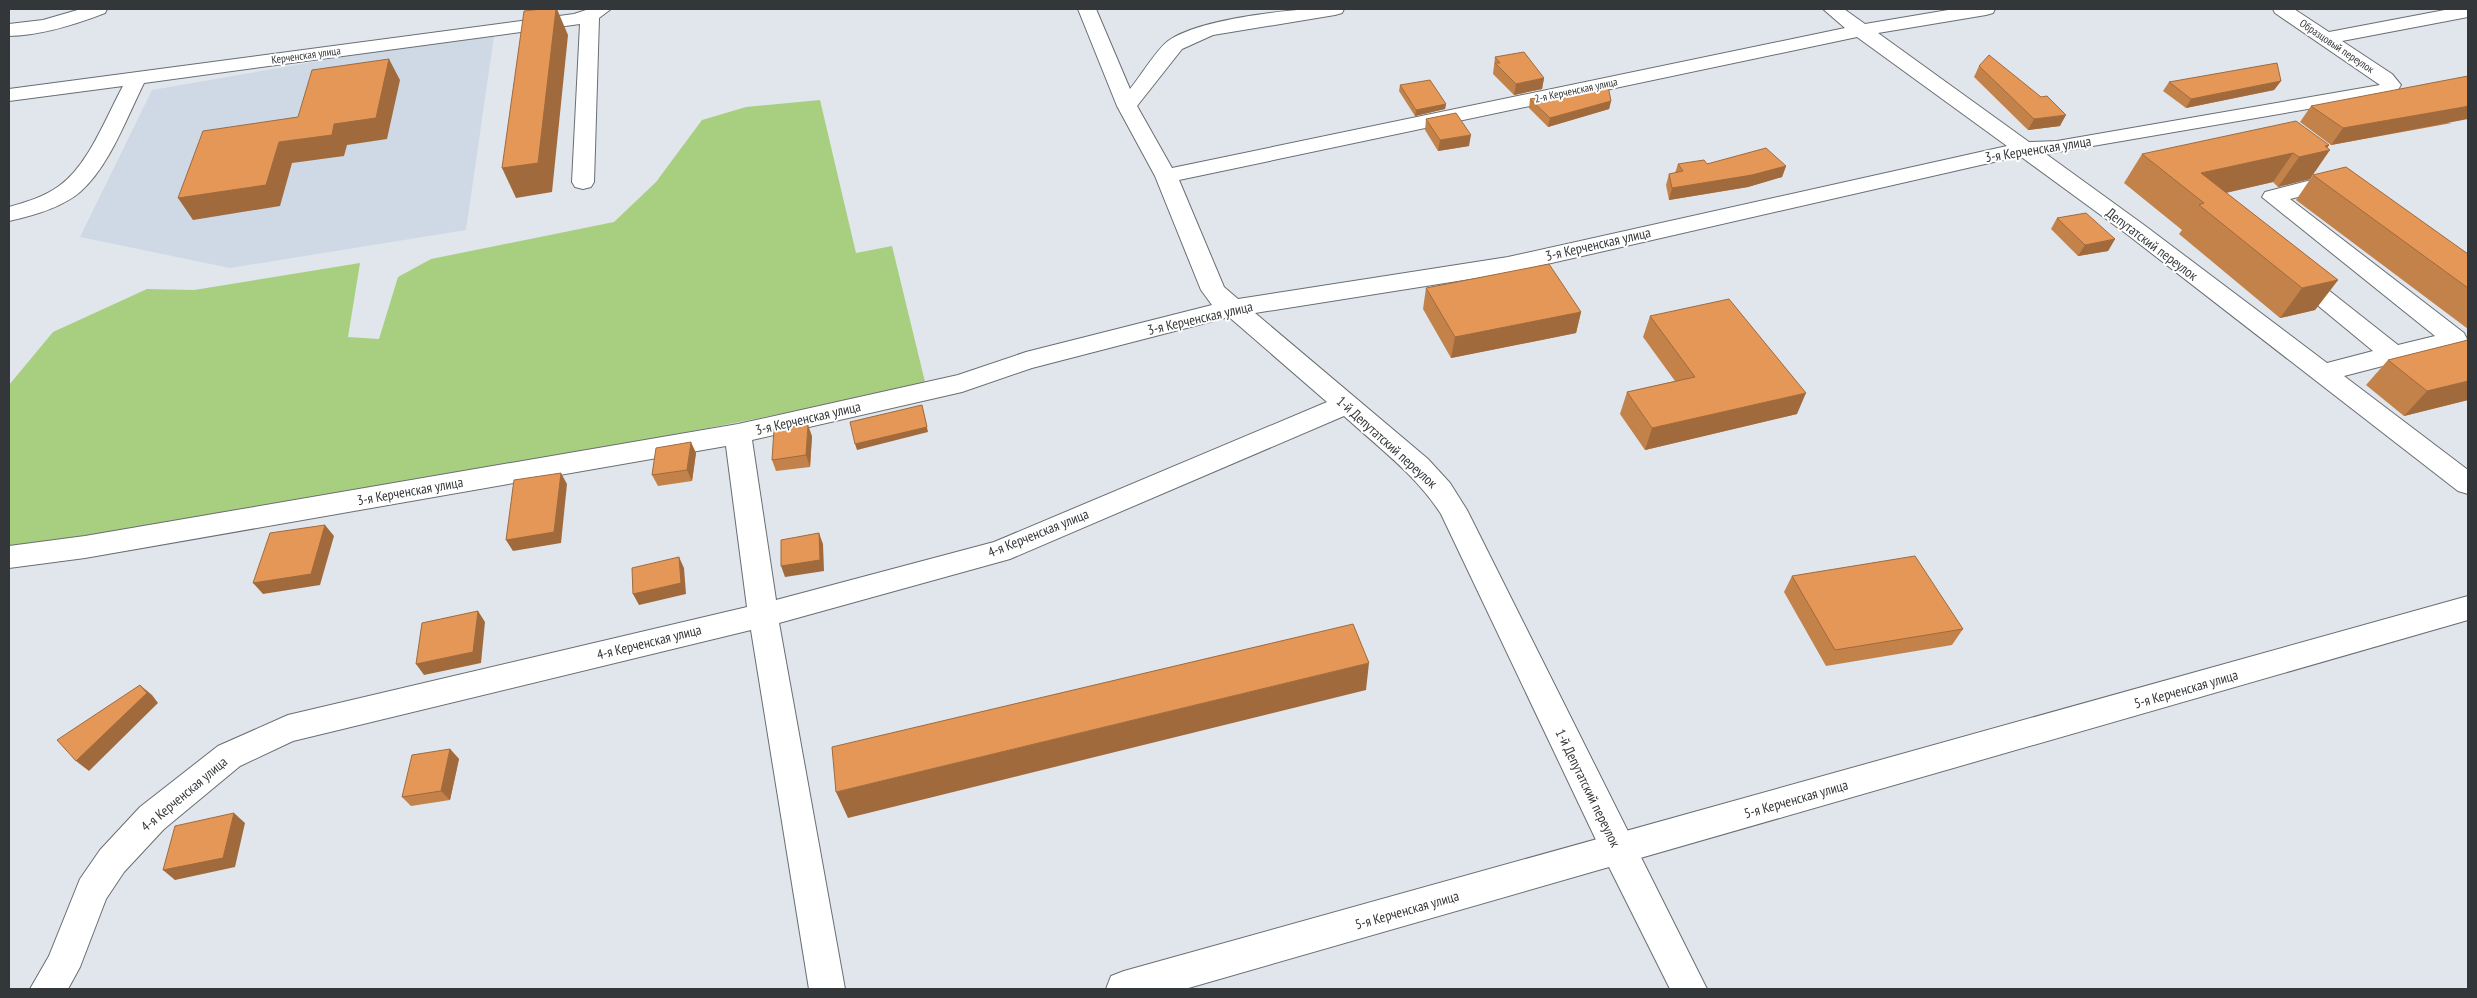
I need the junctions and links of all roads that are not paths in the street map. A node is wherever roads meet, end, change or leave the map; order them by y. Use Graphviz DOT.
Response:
graph roads {
  1 [pos="98,9"];
  2 [pos="1087,9"];
  3 [pos="1335,9"];
  4 [pos="1832,9"];
  5 [pos="1986,9"];
  6 [pos="2282,9"];
  7 [pos="2468,11"];
  8 [pos="596,12"];
  9 [pos="9,30"];
  10 [pos="1861,30"];
  11 [pos="2326,38"];
  12 [pos="137,78"];
  13 [pos="2391,85"];
  14 [pos="9,96"];
  15 [pos="1127,106"];
  16 [pos="2022,149"];
  17 [pos="1166,176"];
  18 [pos="2354,177"];
  19 [pos="583,182"];
  20 [pos="9,214"];
  21 [pos="2276,260"];
  22 [pos="1234,308"];
  23 [pos="2394,355"];
  24 [pos="2322,373"];
  25 [pos="1346,405"];
  26 [pos="738,434"];
  27 [pos="2468,484"];
  28 [pos="9,557"];
  29 [pos="2468,608"];
  30 [pos="763,615"];
  31 [pos="1618,850"];
  32 [pos="48,989"];
  33 [pos="827,989"];
  34 [pos="1124,989"];
  35 [pos="1689,989"];
  1 -- 9 [label="street"];
  2 -- 15 [label="street, 1-й Депутатский переулок"];
  3 -- 15 [label="street"];
  4 -- 10 [label="street, Депутатский переулок"];
  5 -- 10 [label="street, 2-я Керченская улица"];
  6 -- 11 [label="street, Образцовый переулок"];
  7 -- 11 [label="street"];
  8 -- 12 [label="street, Керченская улица"];
  8 -- 19 [label="street"];
  10 -- 16 [label="street, Депутатский переулок"];
  10 -- 17 [label="street, 2-я Керченская улица"];
  11 -- 13 [label="street, Образцовый переулок"];
  12 -- 14 [label="street, Керченская улица"];
  12 -- 20 [label="street"];
  13 -- 16 [label="street, 3-я Керченская улица"];
  15 -- 17 [label="street, 1-й Депутатский переулок"];
  16 -- 22 [label="street, 3-я Керченская улица"];
  16 -- 24 [label="street, Депутатский переулок"];
  17 -- 22 [label="street, 1-й Депутатский переулок"];
  18 -- 23 [label="street"];
  21 -- 23 [label="street"];
  22 -- 25 [label="street, 1-й Депутатский переулок"];
  22 -- 26 [label="street, 3-я Керченская улица"];
  23 -- 24 [label="street"];
  24 -- 27 [label="street, Депутатский переулок"];
  25 -- 30 [label="street, 4-я Керченская улица"];
  25 -- 31 [label="street, 1-й Депутатский переулок"];
  26 -- 28 [label="street, 3-я Керченская улица"];
  26 -- 30 [label="street"];
  29 -- 31 [label="street, 5-я Керченская улица"];
  30 -- 32 [label="street, 4-я Керченская улица"];
  30 -- 33 [label="street"];
  31 -- 34 [label="street, 5-я Керченская улица"];
  31 -- 35 [label="street, 1-й Депутатский переулок"];
}
